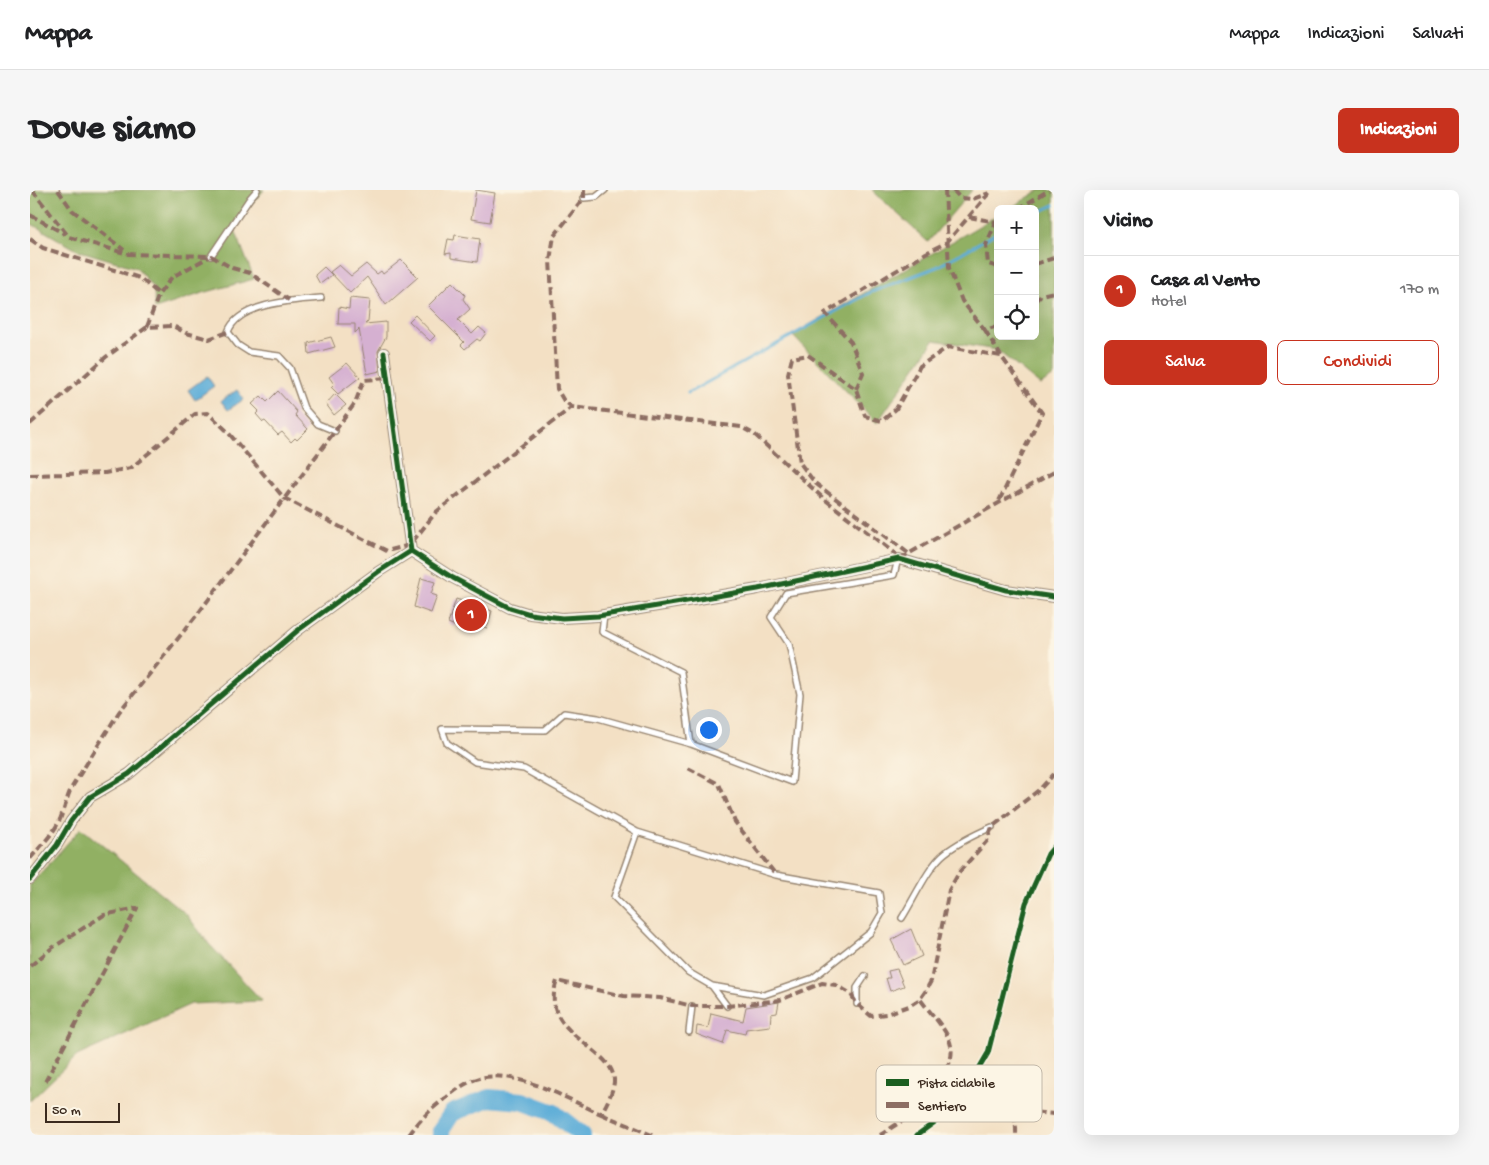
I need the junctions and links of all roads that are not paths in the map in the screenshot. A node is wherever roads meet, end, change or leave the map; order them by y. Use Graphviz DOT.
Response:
graph roads {
  1 [pos="257,190"];
  2 [pos="605,190"];
  3 [pos="584,198"];
  4 [pos="211,256"];
  5 [pos="322,298"];
  6 [pos="384,352"];
  7 [pos="335,431"];
  8 [pos="411,551"];
  9 [pos="898,559"];
  10 [pos="1054,597"];
  11 [pos="604,615"];
  12 [pos="691,744"];
  13 [pos="992,827"];
  14 [pos="637,832"];
  15 [pos="30,879"];
  16 [pos="902,918"];
  17 [pos="865,976"];
  18 [pos="712,986"];
  19 [pos="857,1004"];
  20 [pos="692,1006"];
  21 [pos="727,1006"];
  22 [pos="690,1032"];
  1 -- 4 [label="lane"];
  2 -- 3 [label="lane"];
  5 -- 7 [label="lane"];
  6 -- 8 [label="street"];
  8 -- 11 [label="street"];
  8 -- 15 [label="street"];
  9 -- 10 [label="street"];
  9 -- 11 [label="street"];
  9 -- 12 [label="lane"];
  11 -- 12 [label="lane"];
  12 -- 14 [label="lane"];
  13 -- 16 [label="lane"];
  14 -- 18 [label="lane"];
  14 -- 18 [label="lane"];
  17 -- 19 [label="lane"];
  18 -- 21 [label="lane"];
  20 -- 22 [label="lane"];
}
